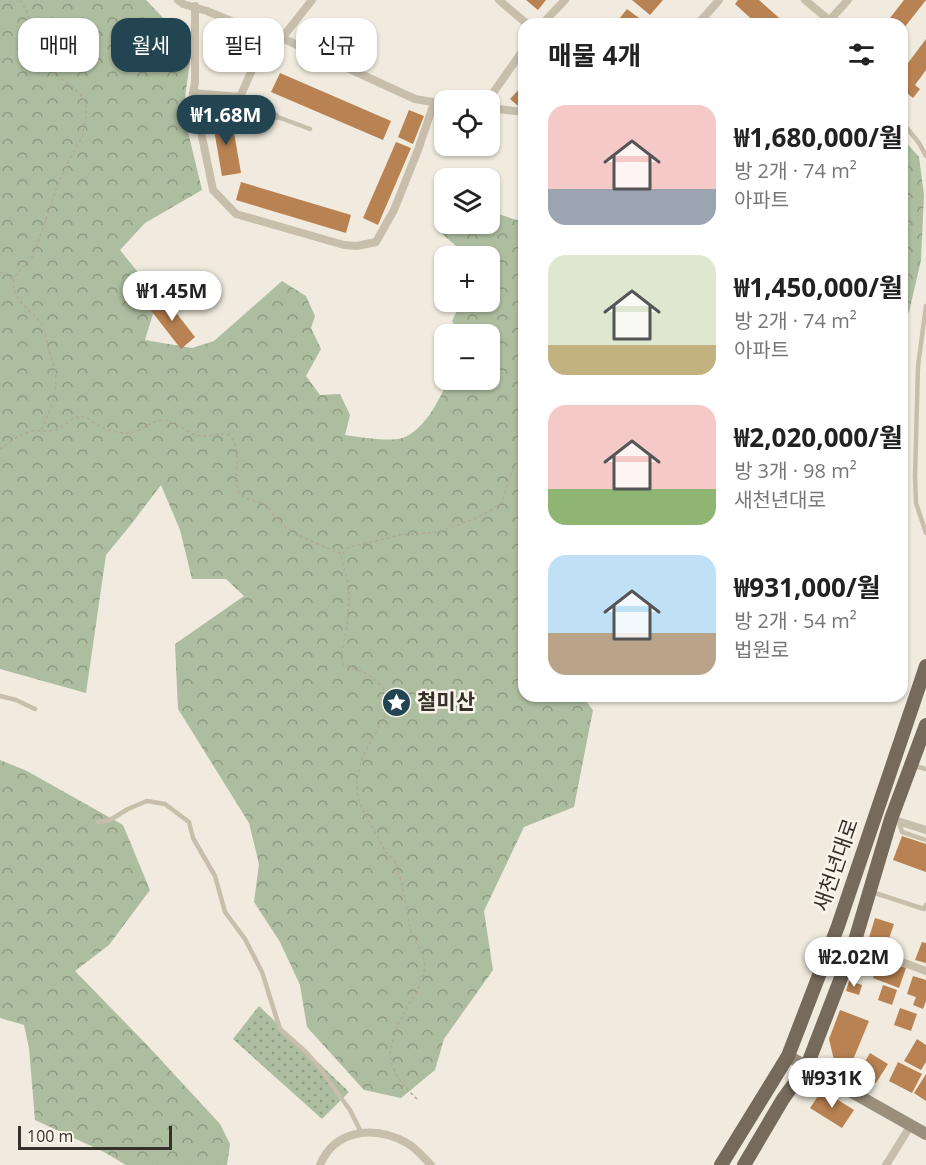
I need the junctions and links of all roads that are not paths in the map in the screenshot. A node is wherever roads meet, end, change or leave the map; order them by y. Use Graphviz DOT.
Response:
graph roads {
  1 [pos="178,0"];
  2 [pos="312,0"];
  3 [pos="499,0"];
  4 [pos="565,0"];
  5 [pos="719,0"];
  6 [pos="805,0"];
  7 [pos="848,0"];
  8 [pos="195,6"];
  9 [pos="224,18"];
  10 [pos="520,18"];
  11 [pos="548,18"];
  12 [pos="703,18"];
  13 [pos="824,18"];
  14 [pos="832,18"];
  15 [pos="284,35"];
  16 [pos="284,39"];
  17 [pos="518,58"];
  18 [pos="251,72"];
  19 [pos="495,90"];
  20 [pos="193,93"];
  21 [pos="240,98"];
  22 [pos="434,103"];
  23 [pos="500,109"];
  24 [pos="518,111"];
  25 [pos="275,116"];
  26 [pos="310,129"];
  27 [pos="908,129"];
  28 [pos="926,156"];
  29 [pos="926,306"];
  30 [pos="926,533"];
  31 [pos="926,668"];
  32 [pos="0,696"];
  33 [pos="35,709"];
  34 [pos="926,725"];
  35 [pos="923,741"];
  36 [pos="910,768"];
  37 [pos="926,769"];
  38 [pos="895,820"];
  39 [pos="98,822"];
  40 [pos="926,830"];
  41 [pos="926,840"];
  42 [pos="870,891"];
  43 [pos="926,905"];
  44 [pos="854,944"];
  45 [pos="926,971"];
  46 [pos="788,1056"];
  47 [pos="807,1066"];
  48 [pos="911,1125"];
  49 [pos="361,1132"];
  50 [pos="926,1134"];
  51 [pos="320,1165"];
  52 [pos="431,1165"];
  53 [pos="721,1165"];
  54 [pos="744,1165"];
  55 [pos="886,1165"];
  1 -- 8 [label="street"];
  2 -- 15 [label="street"];
  3 -- 10 [label="street"];
  4 -- 11 [label="street"];
  5 -- 12 [label="street"];
  6 -- 13 [label="street"];
  7 -- 14 [label="street"];
  8 -- 9 [label="street"];
  8 -- 20 [label="street"];
  16 -- 22 [label="street"];
  17 -- 19 [label="street"];
  18 -- 21 [label="street"];
  20 -- 21 [label="street"];
  20 -- 22 [label="street"];
  21 -- 25 [label="street"];
  23 -- 24 [label="street"];
  25 -- 26 [label="lane"];
  27 -- 28 [label="lane"];
  29 -- 30 [label="lane"];
  31 -- 46 [label="main road, 새천년대로"];
  32 -- 33 [label="lane"];
  34 -- 35 [label="main road, 새천년대로"];
  35 -- 36 [label="main road, 새천년대로"];
  36 -- 37 [label="lane"];
  36 -- 38 [label="main road, 새천년대로"];
  38 -- 40 [label="street"];
  38 -- 41 [label="lane"];
  38 -- 42 [label="main road, 새천년대로"];
  39 -- 49 [label="lane"];
  42 -- 43 [label="lane"];
  42 -- 44 [label="main road, 새천년대로"];
  44 -- 45 [label="street"];
  44 -- 47 [label="main road, 새천년대로"];
  46 -- 47 [label="main road"];
  46 -- 53 [label="main road, 새천년대로"];
  47 -- 48 [label="main road"];
  47 -- 54 [label="main road, 새천년대로"];
  48 -- 50 [label="main road"];
  48 -- 55 [label="street"];
  49 -- 51 [label="street"];
  49 -- 52 [label="street"];
}
